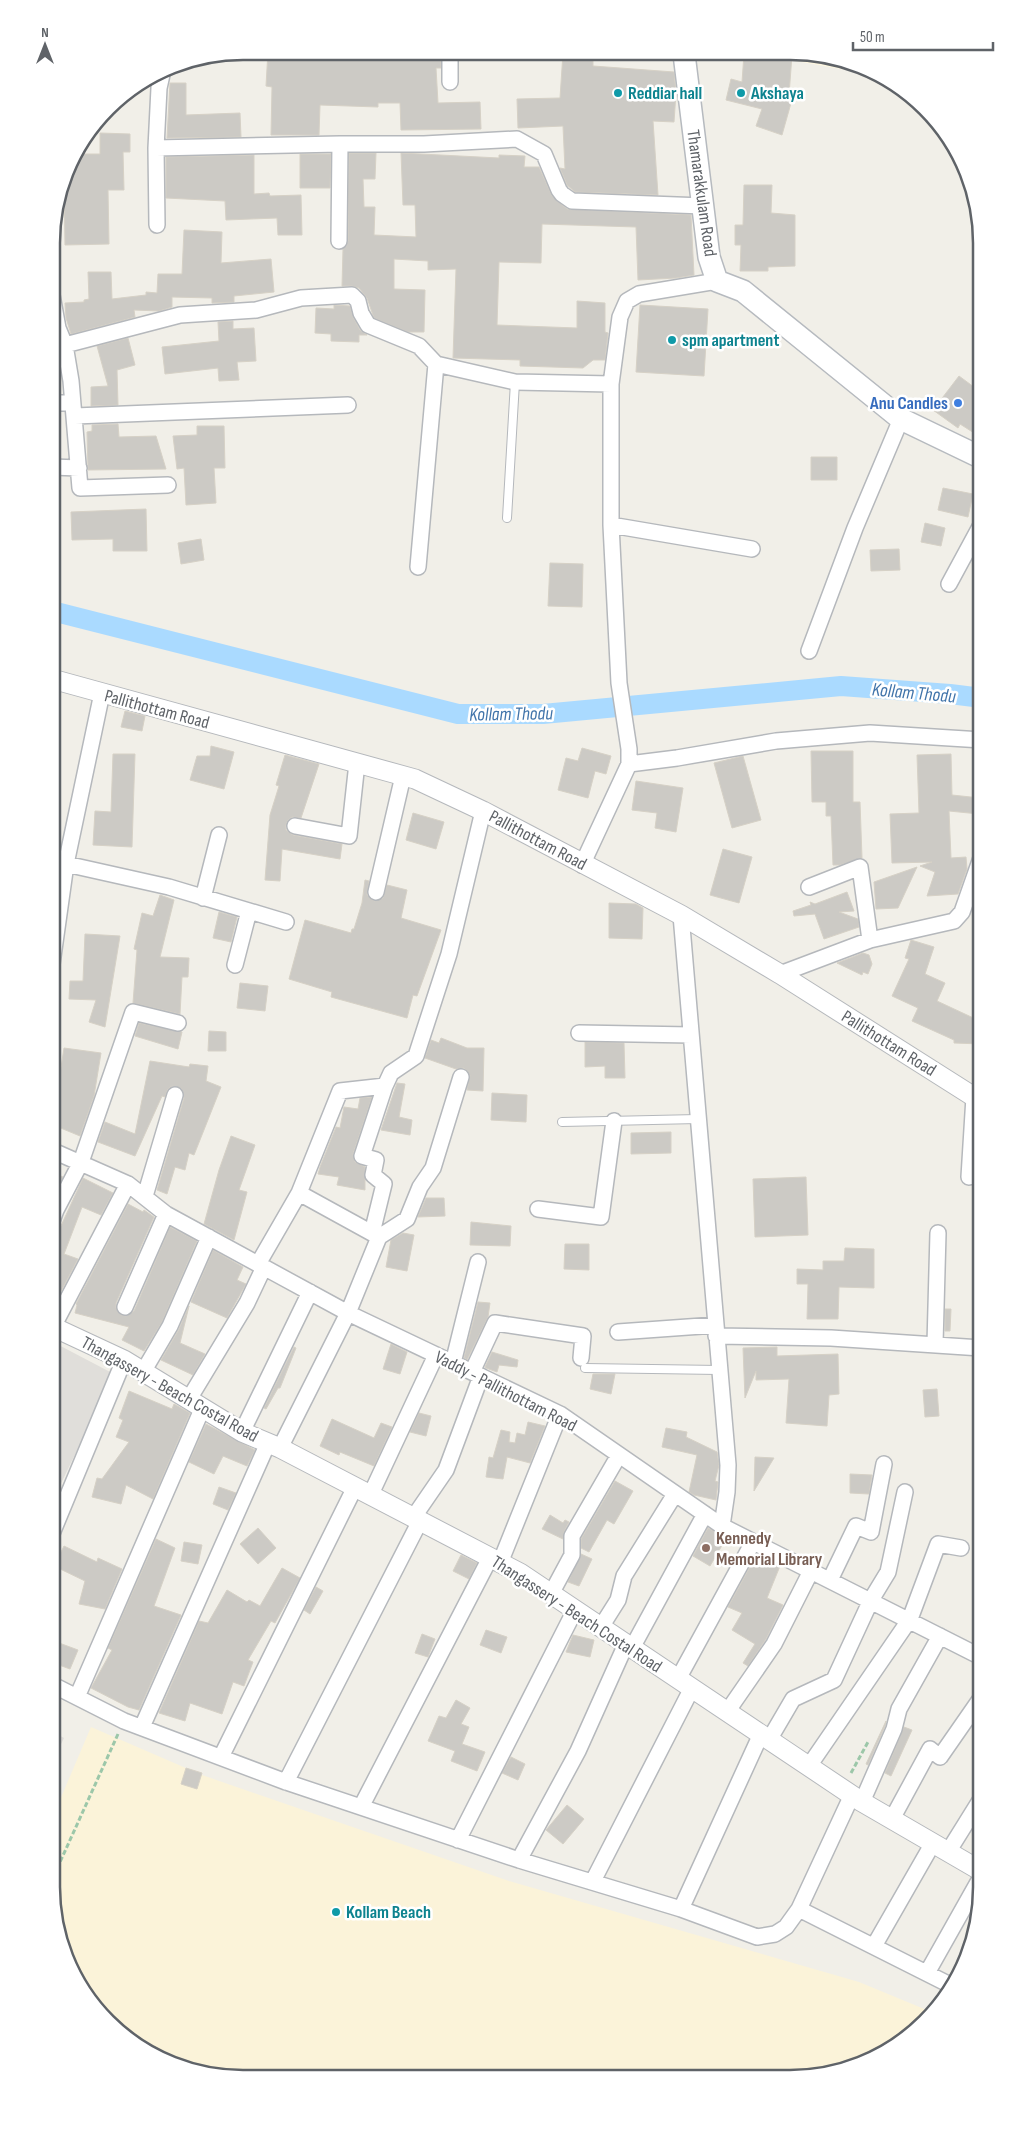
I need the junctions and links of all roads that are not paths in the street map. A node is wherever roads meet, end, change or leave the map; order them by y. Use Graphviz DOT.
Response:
graph roads {
  1 [pos="450,60"];
  2 [pos="685,60"];
  3 [pos="161,80"];
  4 [pos="450,82"];
  5 [pos="340,144"];
  6 [pos="156,148"];
  7 [pos="703,206"];
  8 [pos="157,225"];
  9 [pos="339,241"];
  10 [pos="717,281"];
  11 [pos="60,333"];
  12 [pos="65,345"];
  13 [pos="436,364"];
  14 [pos="515,382"];
  15 [pos="611,384"];
  16 [pos="348,405"];
  17 [pos="60,406"];
  18 [pos="74,410"];
  19 [pos="901,419"];
  20 [pos="973,454"];
  21 [pos="60,467"];
  22 [pos="80,468"];
  23 [pos="168,485"];
  24 [pos="507,518"];
  25 [pos="611,525"];
  26 [pos="973,540"];
  27 [pos="752,549"];
  28 [pos="418,567"];
  29 [pos="949,584"];
  30 [pos="809,651"];
  31 [pos="60,681"];
  32 [pos="102,693"];
  33 [pos="973,739"];
  34 [pos="628,756"];
  35 [pos="357,763"];
  36 [pos="403,776"];
  37 [pos="483,810"];
  38 [pos="295,826"];
  39 [pos="219,835"];
  40 [pos="66,864"];
  41 [pos="582,865"];
  42 [pos="973,881"];
  43 [pos="809,887"];
  44 [pos="376,892"];
  45 [pos="203,898"];
  46 [pos="60,910"];
  47 [pos="249,911"];
  48 [pos="681,915"];
  49 [pos="286,922"];
  50 [pos="870,940"];
  51 [pos="235,965"];
  52 [pos="780,974"];
  53 [pos="178,1023"];
  54 [pos="579,1033"];
  55 [pos="691,1035"];
  56 [pos="461,1077"];
  57 [pos="385,1086"];
  58 [pos="175,1095"];
  59 [pos="973,1097"];
  60 [pos="698,1119"];
  61 [pos="614,1120"];
  62 [pos="562,1122"];
  63 [pos="973,1138"];
  64 [pos="60,1153"];
  65 [pos="81,1162"];
  66 [pos="968,1176"];
  67 [pos="128,1184"];
  68 [pos="299,1193"];
  69 [pos="145,1196"];
  70 [pos="60,1202"];
  71 [pos="538,1209"];
  72 [pos="166,1214"];
  73 [pos="938,1233"];
  74 [pos="375,1235"];
  75 [pos="209,1237"];
  76 [pos="478,1262"];
  77 [pos="261,1265"];
  78 [pos="310,1292"];
  79 [pos="125,1307"];
  80 [pos="60,1312"];
  81 [pos="348,1313"];
  82 [pos="60,1331"];
  83 [pos="716,1331"];
  84 [pos="618,1332"];
  85 [pos="935,1344"];
  86 [pos="973,1347"];
  87 [pos="436,1354"];
  88 [pos="124,1360"];
  89 [pos="453,1363"];
  90 [pos="583,1363"];
  91 [pos="719,1370"];
  92 [pos="143,1372"];
  93 [pos="477,1374"];
  94 [pos="196,1403"];
  95 [pos="560,1414"];
  96 [pos="242,1432"];
  97 [pos="274,1445"];
  98 [pos="619,1455"];
  99 [pos="884,1464"];
  100 [pos="363,1491"];
  101 [pos="905,1492"];
  102 [pos="675,1494"];
  103 [pos="60,1514"];
  104 [pos="705,1514"];
  105 [pos="417,1519"];
  106 [pos="722,1526"];
  107 [pos="753,1542"];
  108 [pos="960,1548"];
  109 [pos="495,1560"];
  110 [pos="811,1571"];
  111 [pos="830,1580"];
  112 [pos="551,1594"];
  113 [pos="871,1600"];
  114 [pos="575,1610"];
  115 [pos="910,1620"];
  116 [pos="602,1628"];
  117 [pos="940,1636"];
  118 [pos="629,1646"];
  119 [pos="973,1653"];
  120 [pos="685,1683"];
  121 [pos="60,1688"];
  122 [pos="77,1697"];
  123 [pos="973,1710"];
  124 [pos="727,1712"];
  125 [pos="142,1727"];
  126 [pos="765,1737"];
  127 [pos="221,1757"];
  128 [pos="809,1766"];
  129 [pos="286,1782"];
  130 [pos="857,1798"];
  131 [pos="361,1807"];
  132 [pos="973,1809"];
  133 [pos="892,1819"];
  134 [pos="458,1840"];
  135 [pos="941,1847"];
  136 [pos="519,1860"];
  137 [pos="973,1866"];
  138 [pos="594,1881"];
  139 [pos="973,1886"];
  140 [pos="681,1909"];
  141 [pos="798,1909"];
  142 [pos="874,1946"];
  143 [pos="927,1973"];
  144 [pos="946,1983"];
  1 -- 4 [label="street"];
  2 -- 7 [label="main road, Thamarakkulam Road"];
  3 -- 6 [label="street"];
  5 -- 6 [label="street"];
  5 -- 7 [label="street"];
  5 -- 9 [label="street"];
  6 -- 8 [label="street"];
  7 -- 10 [label="main road, Thamarakkulam Road"];
  10 -- 15 [label="street"];
  10 -- 19 [label="main road, Thamarakkulam Road"];
  11 -- 12 [label="street"];
  12 -- 13 [label="street"];
  12 -- 18 [label="street"];
  13 -- 14 [label="street"];
  13 -- 28 [label="street"];
  14 -- 15 [label="street"];
  14 -- 24 [label="lane"];
  15 -- 25 [label="street"];
  16 -- 18 [label="street"];
  17 -- 18 [label="street"];
  18 -- 22 [label="street"];
  19 -- 20 [label="main road, Thamarakkulam Road"];
  19 -- 30 [label="street"];
  21 -- 22 [label="street"];
  22 -- 23 [label="street"];
  25 -- 27 [label="street"];
  25 -- 34 [label="street"];
  26 -- 29 [label="street"];
  31 -- 32 [label="street, Pallithottam Road"];
  32 -- 35 [label="street, Pallithottam Road"];
  32 -- 40 [label="street"];
  33 -- 34 [label="street"];
  34 -- 41 [label="street"];
  35 -- 36 [label="street, Pallithottam Road"];
  35 -- 38 [label="street"];
  36 -- 37 [label="street, Pallithottam Road"];
  36 -- 44 [label="street"];
  37 -- 41 [label="street, Pallithottam Road"];
  37 -- 57 [label="street"];
  39 -- 45 [label="street"];
  40 -- 45 [label="street"];
  40 -- 46 [label="street"];
  41 -- 48 [label="street, Pallithottam Road"];
  42 -- 50 [label="street"];
  43 -- 50 [label="street"];
  45 -- 47 [label="street"];
  47 -- 49 [label="street"];
  47 -- 51 [label="street"];
  48 -- 52 [label="street, Pallithottam Road"];
  48 -- 55 [label="street"];
  50 -- 52 [label="street"];
  52 -- 59 [label="street, Pallithottam Road"];
  53 -- 65 [label="street"];
  54 -- 55 [label="street"];
  55 -- 60 [label="street"];
  56 -- 74 [label="street"];
  57 -- 68 [label="street"];
  57 -- 74 [label="street"];
  58 -- 69 [label="street"];
  60 -- 61 [label="lane"];
  60 -- 83 [label="street"];
  61 -- 62 [label="lane"];
  61 -- 71 [label="street"];
  63 -- 66 [label="street"];
  64 -- 65 [label="street, Vaddy - Pallithottam Road"];
  65 -- 67 [label="street, Vaddy - Pallithottam Road"];
  65 -- 70 [label="street"];
  67 -- 69 [label="street, Vaddy - Pallithottam Road"];
  67 -- 80 [label="street"];
  68 -- 74 [label="street"];
  68 -- 77 [label="street"];
  69 -- 72 [label="street, Vaddy - Pallithottam Road"];
  72 -- 75 [label="street, Vaddy - Pallithottam Road"];
  72 -- 79 [label="street"];
  73 -- 85 [label="street"];
  74 -- 81 [label="street"];
  75 -- 77 [label="street, Vaddy - Pallithottam Road"];
  75 -- 92 [label="street"];
  76 -- 89 [label="street"];
  77 -- 78 [label="street, Vaddy - Pallithottam Road"];
  77 -- 94 [label="street"];
  78 -- 81 [label="street, Vaddy - Pallithottam Road"];
  78 -- 96 [label="street"];
  81 -- 87 [label="street, Vaddy - Pallithottam Road"];
  81 -- 97 [label="street"];
  82 -- 88 [label="street, Thangassery - Beach Costal Road"];
  83 -- 84 [label="street"];
  83 -- 85 [label="street"];
  83 -- 91 [label="street"];
  85 -- 86 [label="street"];
  87 -- 89 [label="street, Vaddy - Pallithottam Road"];
  87 -- 100 [label="street"];
  88 -- 92 [label="street, Thangassery - Beach Costal Road"];
  88 -- 103 [label="street"];
  89 -- 93 [label="street, Vaddy - Pallithottam Road"];
  90 -- 91 [label="lane"];
  90 -- 93 [label="street"];
  91 -- 106 [label="street"];
  92 -- 94 [label="street, Thangassery - Beach Costal Road"];
  93 -- 95 [label="street, Vaddy - Pallithottam Road"];
  93 -- 105 [label="street"];
  94 -- 96 [label="street, Thangassery - Beach Costal Road"];
  94 -- 122 [label="street"];
  95 -- 98 [label="street, Vaddy - Pallithottam Road"];
  95 -- 109 [label="street"];
  96 -- 97 [label="street, Thangassery - Beach Costal Road"];
  97 -- 100 [label="street, Thangassery - Beach Costal Road"];
  97 -- 125 [label="street"];
  98 -- 102 [label="street, Vaddy - Pallithottam Road"];
  98 -- 112 [label="street"];
  99 -- 111 [label="street"];
  100 -- 105 [label="street, Thangassery - Beach Costal Road"];
  100 -- 127 [label="street"];
  101 -- 113 [label="street"];
  102 -- 104 [label="street, Vaddy - Pallithottam Road"];
  102 -- 116 [label="street"];
  104 -- 106 [label="street, Vaddy - Pallithottam Road"];
  104 -- 118 [label="street"];
  105 -- 109 [label="street, Thangassery - Beach Costal Road"];
  105 -- 129 [label="street"];
  106 -- 107 [label="street, Vaddy - Pallithottam Road"];
  107 -- 110 [label="street, Vaddy - Pallithottam Road"];
  107 -- 120 [label="street"];
  108 -- 115 [label="street"];
  109 -- 112 [label="street, Thangassery - Beach Costal Road"];
  109 -- 131 [label="street"];
  110 -- 111 [label="street, Vaddy - Pallithottam Road"];
  110 -- 124 [label="street"];
  111 -- 113 [label="street, Vaddy - Pallithottam Road"];
  112 -- 114 [label="street, Thangassery - Beach Costal Road"];
  113 -- 115 [label="street, Vaddy - Pallithottam Road"];
  113 -- 126 [label="street"];
  114 -- 116 [label="street, Thangassery - Beach Costal Road"];
  114 -- 134 [label="street"];
  115 -- 117 [label="street, Vaddy - Pallithottam Road"];
  115 -- 128 [label="street"];
  116 -- 118 [label="street, Thangassery - Beach Costal Road"];
  117 -- 119 [label="street, Vaddy - Pallithottam Road"];
  117 -- 130 [label="street"];
  118 -- 120 [label="street, Thangassery - Beach Costal Road"];
  118 -- 136 [label="street"];
  120 -- 124 [label="street, Thangassery - Beach Costal Road"];
  120 -- 138 [label="street"];
  121 -- 122 [label="street"];
  122 -- 125 [label="street"];
  123 -- 133 [label="street"];
  124 -- 126 [label="street, Thangassery - Beach Costal Road"];
  125 -- 127 [label="street"];
  126 -- 128 [label="street, Thangassery - Beach Costal Road"];
  126 -- 140 [label="street"];
  127 -- 129 [label="street"];
  128 -- 130 [label="street, Thangassery - Beach Costal Road"];
  129 -- 131 [label="street"];
  130 -- 133 [label="street, Thangassery - Beach Costal Road"];
  130 -- 141 [label="street"];
  131 -- 134 [label="street"];
  132 -- 135 [label="street"];
  133 -- 135 [label="street, Thangassery - Beach Costal Road"];
  134 -- 136 [label="street"];
  135 -- 137 [label="street, Thangassery - Beach Costal Road"];
  135 -- 142 [label="street"];
  136 -- 138 [label="street"];
  138 -- 140 [label="street"];
  139 -- 143 [label="street"];
  140 -- 141 [label="street"];
  141 -- 142 [label="street"];
  142 -- 143 [label="street"];
  143 -- 144 [label="street"];
}
